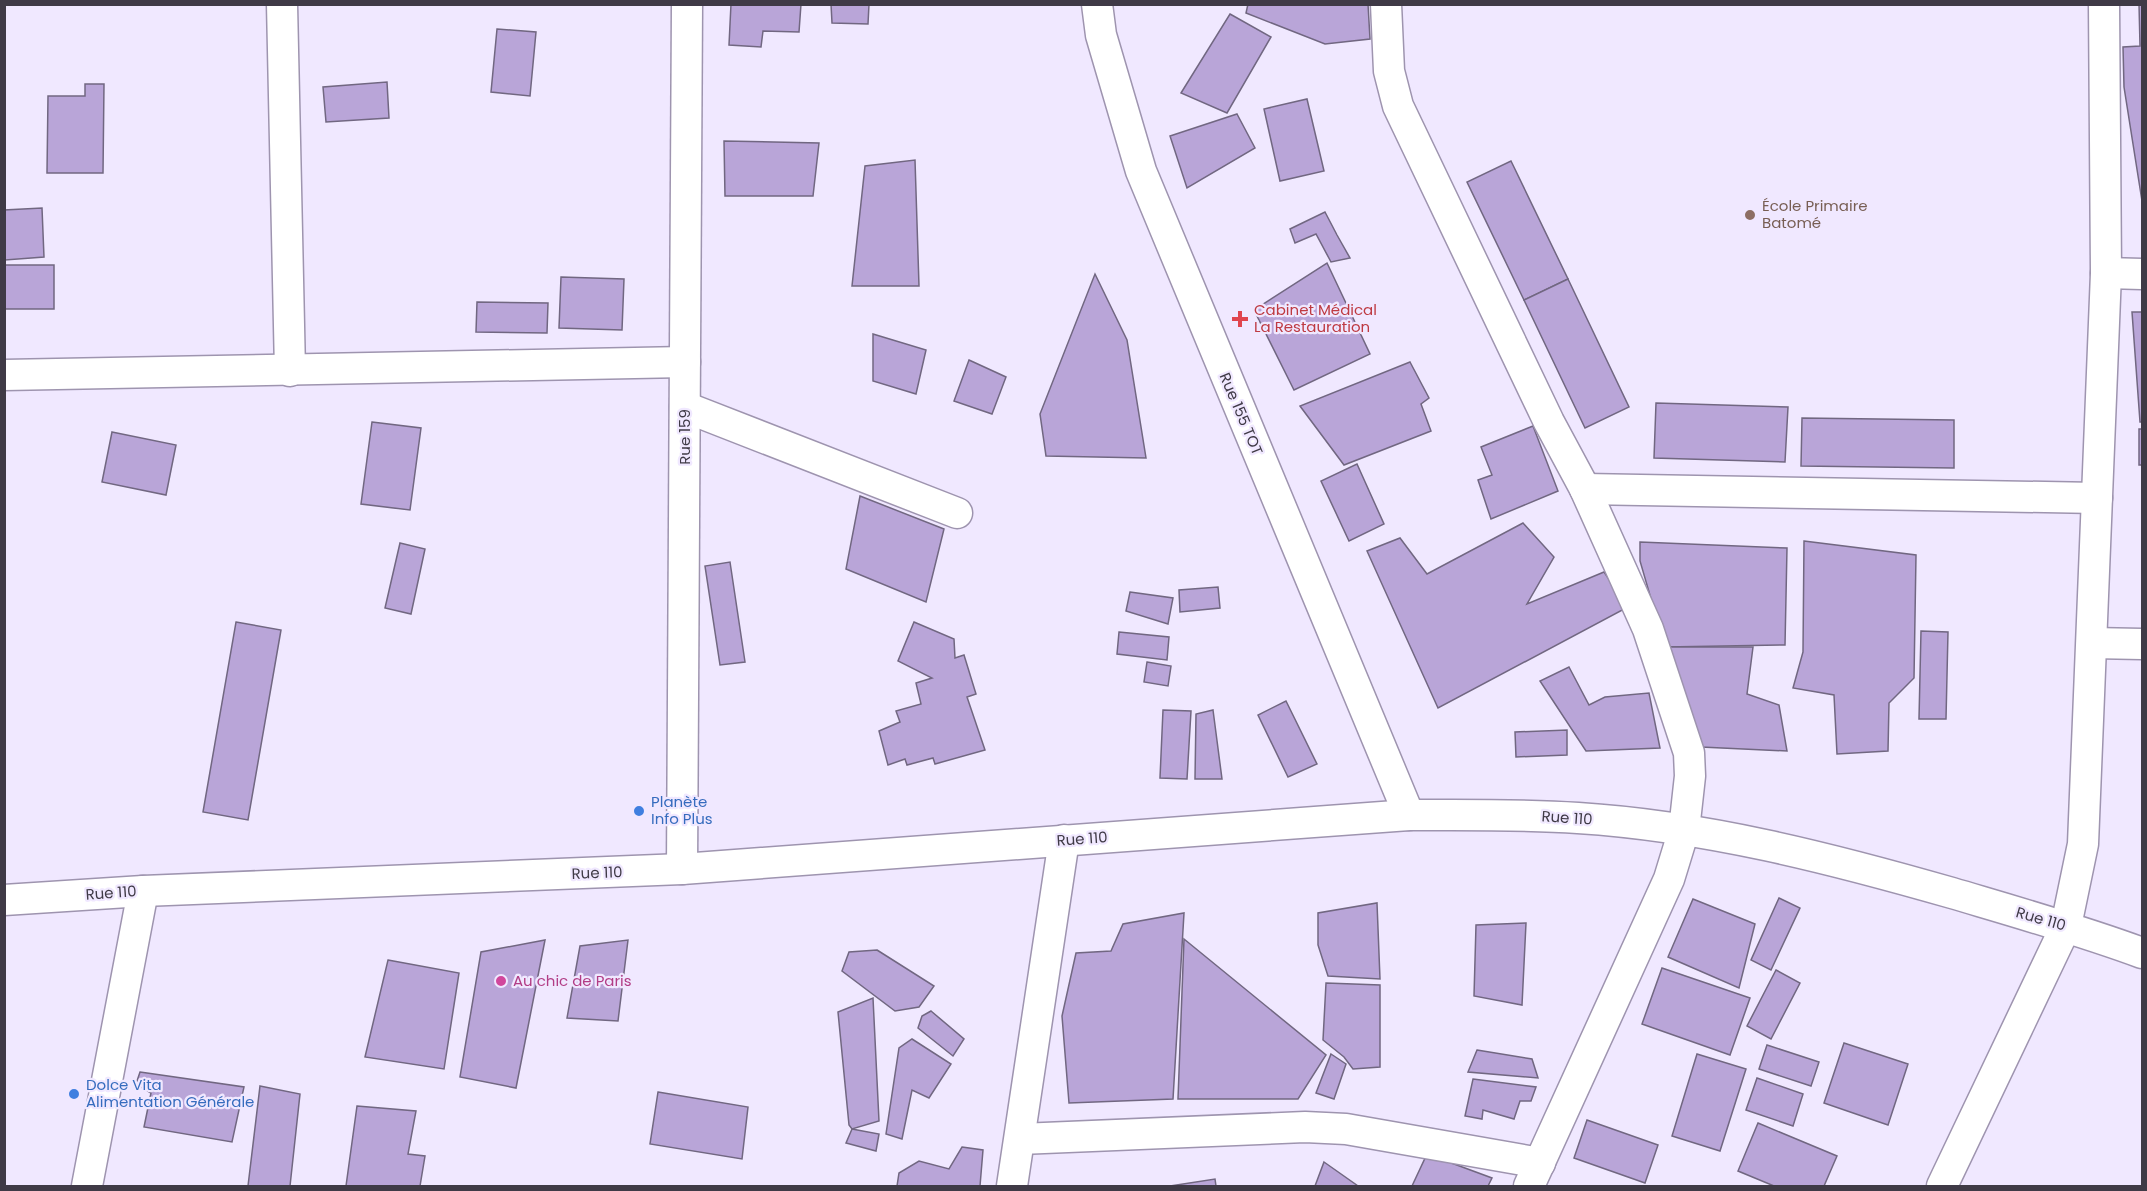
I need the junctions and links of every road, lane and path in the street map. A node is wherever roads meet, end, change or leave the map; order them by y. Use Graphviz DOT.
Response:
graph roads {
  1 [pos="282,4"];
  2 [pos="687,4"];
  3 [pos="1097,4"];
  4 [pos="1386,4"];
  5 [pos="2104,4"];
  6 [pos="2106,273"];
  7 [pos="2142,273"];
  8 [pos="685,362"];
  9 [pos="290,371"];
  10 [pos="4,375"];
  11 [pos="685,407"];
  12 [pos="1585,489"];
  13 [pos="2097,498"];
  14 [pos="957,513"];
  15 [pos="2092,643"];
  16 [pos="2142,644"];
  17 [pos="1409,815"];
  18 [pos="1684,830"];
  19 [pos="1064,840"];
  20 [pos="682,869"];
  21 [pos="143,891"];
  22 [pos="4,900"];
  23 [pos="2066,926"];
  24 [pos="2142,953"];
  25 [pos="1020,1139"];
  26 [pos="1535,1175"];
  27 [pos="87,1186"];
  28 [pos="1011,1186"];
  29 [pos="1941,1186"];
  1 -- 9 [label="street"];
  2 -- 8 [label="street, Rue 159"];
  3 -- 17 [label="street, Rue 155 TOT"];
  4 -- 12 [label="street"];
  5 -- 6 [label="street"];
  6 -- 7 [label="street"];
  6 -- 13 [label="street"];
  8 -- 9 [label="street"];
  8 -- 11 [label="street, Rue 159"];
  9 -- 10 [label="street"];
  11 -- 14 [label="street"];
  11 -- 20 [label="street, Rue 159"];
  12 -- 13 [label="street"];
  12 -- 18 [label="street"];
  13 -- 15 [label="street"];
  15 -- 16 [label="street"];
  15 -- 23 [label="street"];
  17 -- 18 [label="street, Rue 110"];
  17 -- 19 [label="street, Rue 110"];
  18 -- 23 [label="street, Rue 110"];
  18 -- 26 [label="street"];
  19 -- 20 [label="street, Rue 110"];
  19 -- 25 [label="street"];
  20 -- 21 [label="street, Rue 110"];
  21 -- 22 [label="street, Rue 110"];
  21 -- 27 [label="street"];
  23 -- 24 [label="street, Rue 110"];
  23 -- 29 [label="street"];
  25 -- 26 [label="street"];
  25 -- 28 [label="street"];
}
